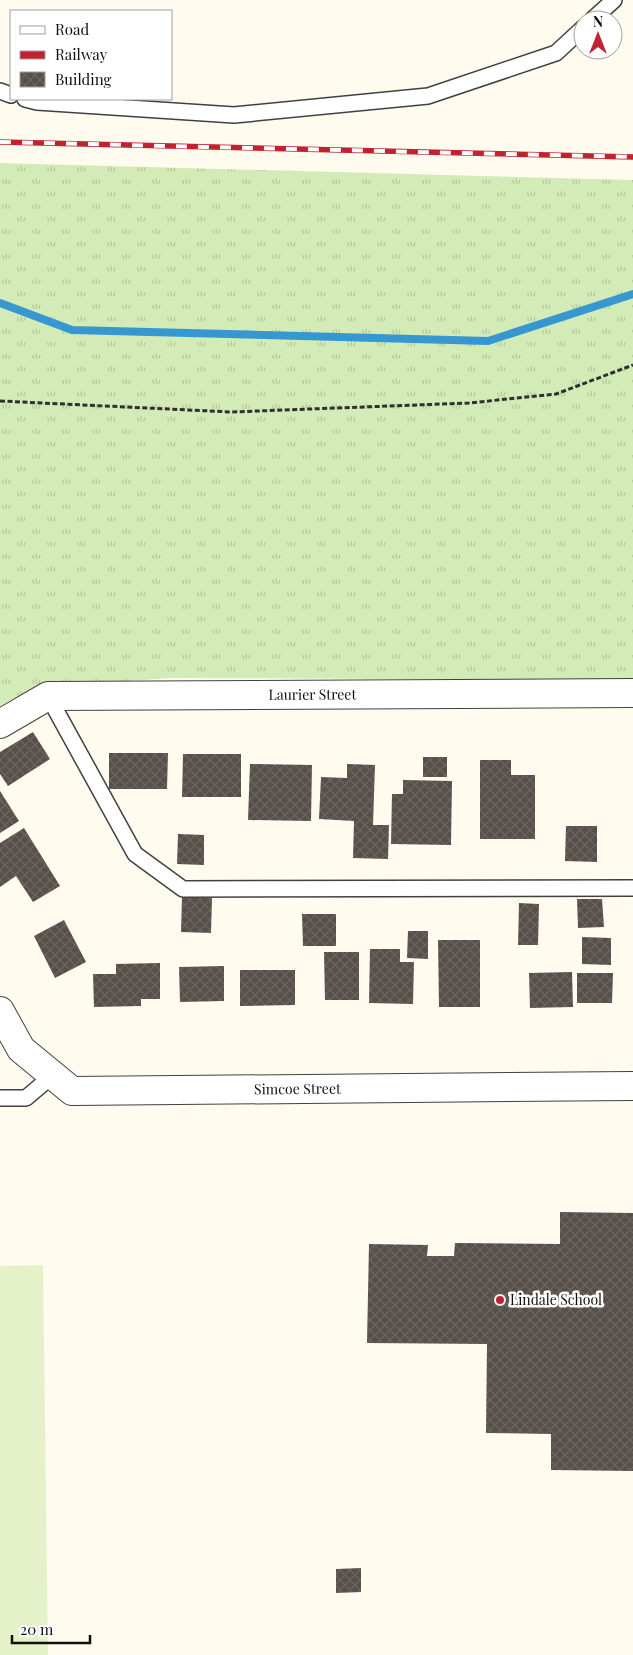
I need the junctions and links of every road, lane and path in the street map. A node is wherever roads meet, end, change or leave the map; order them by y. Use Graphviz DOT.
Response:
graph roads {
  1 [pos="614,0"];
  2 [pos="603,10"];
  3 [pos="573,37"];
  4 [pos="29,100"];
  5 [pos="633,365"];
  6 [pos="0,401"];
  7 [pos="633,693"];
  8 [pos="48,696"];
  9 [pos="0,724"];
  10 [pos="633,888"];
  11 [pos="0,1011"];
  12 [pos="53,1075"];
  13 [pos="633,1086"];
  14 [pos="0,1098"];
  1 -- 2 [label="lane"];
  3 -- 4 [label="lane"];
  5 -- 6 [label="path"];
  7 -- 8 [label="street, Laurier Street"];
  8 -- 9 [label="street, Laurier Street"];
  8 -- 10 [label="lane"];
  11 -- 12 [label="street, Simcoe Street"];
  12 -- 13 [label="street, Simcoe Street"];
  12 -- 14 [label="lane"];
}
